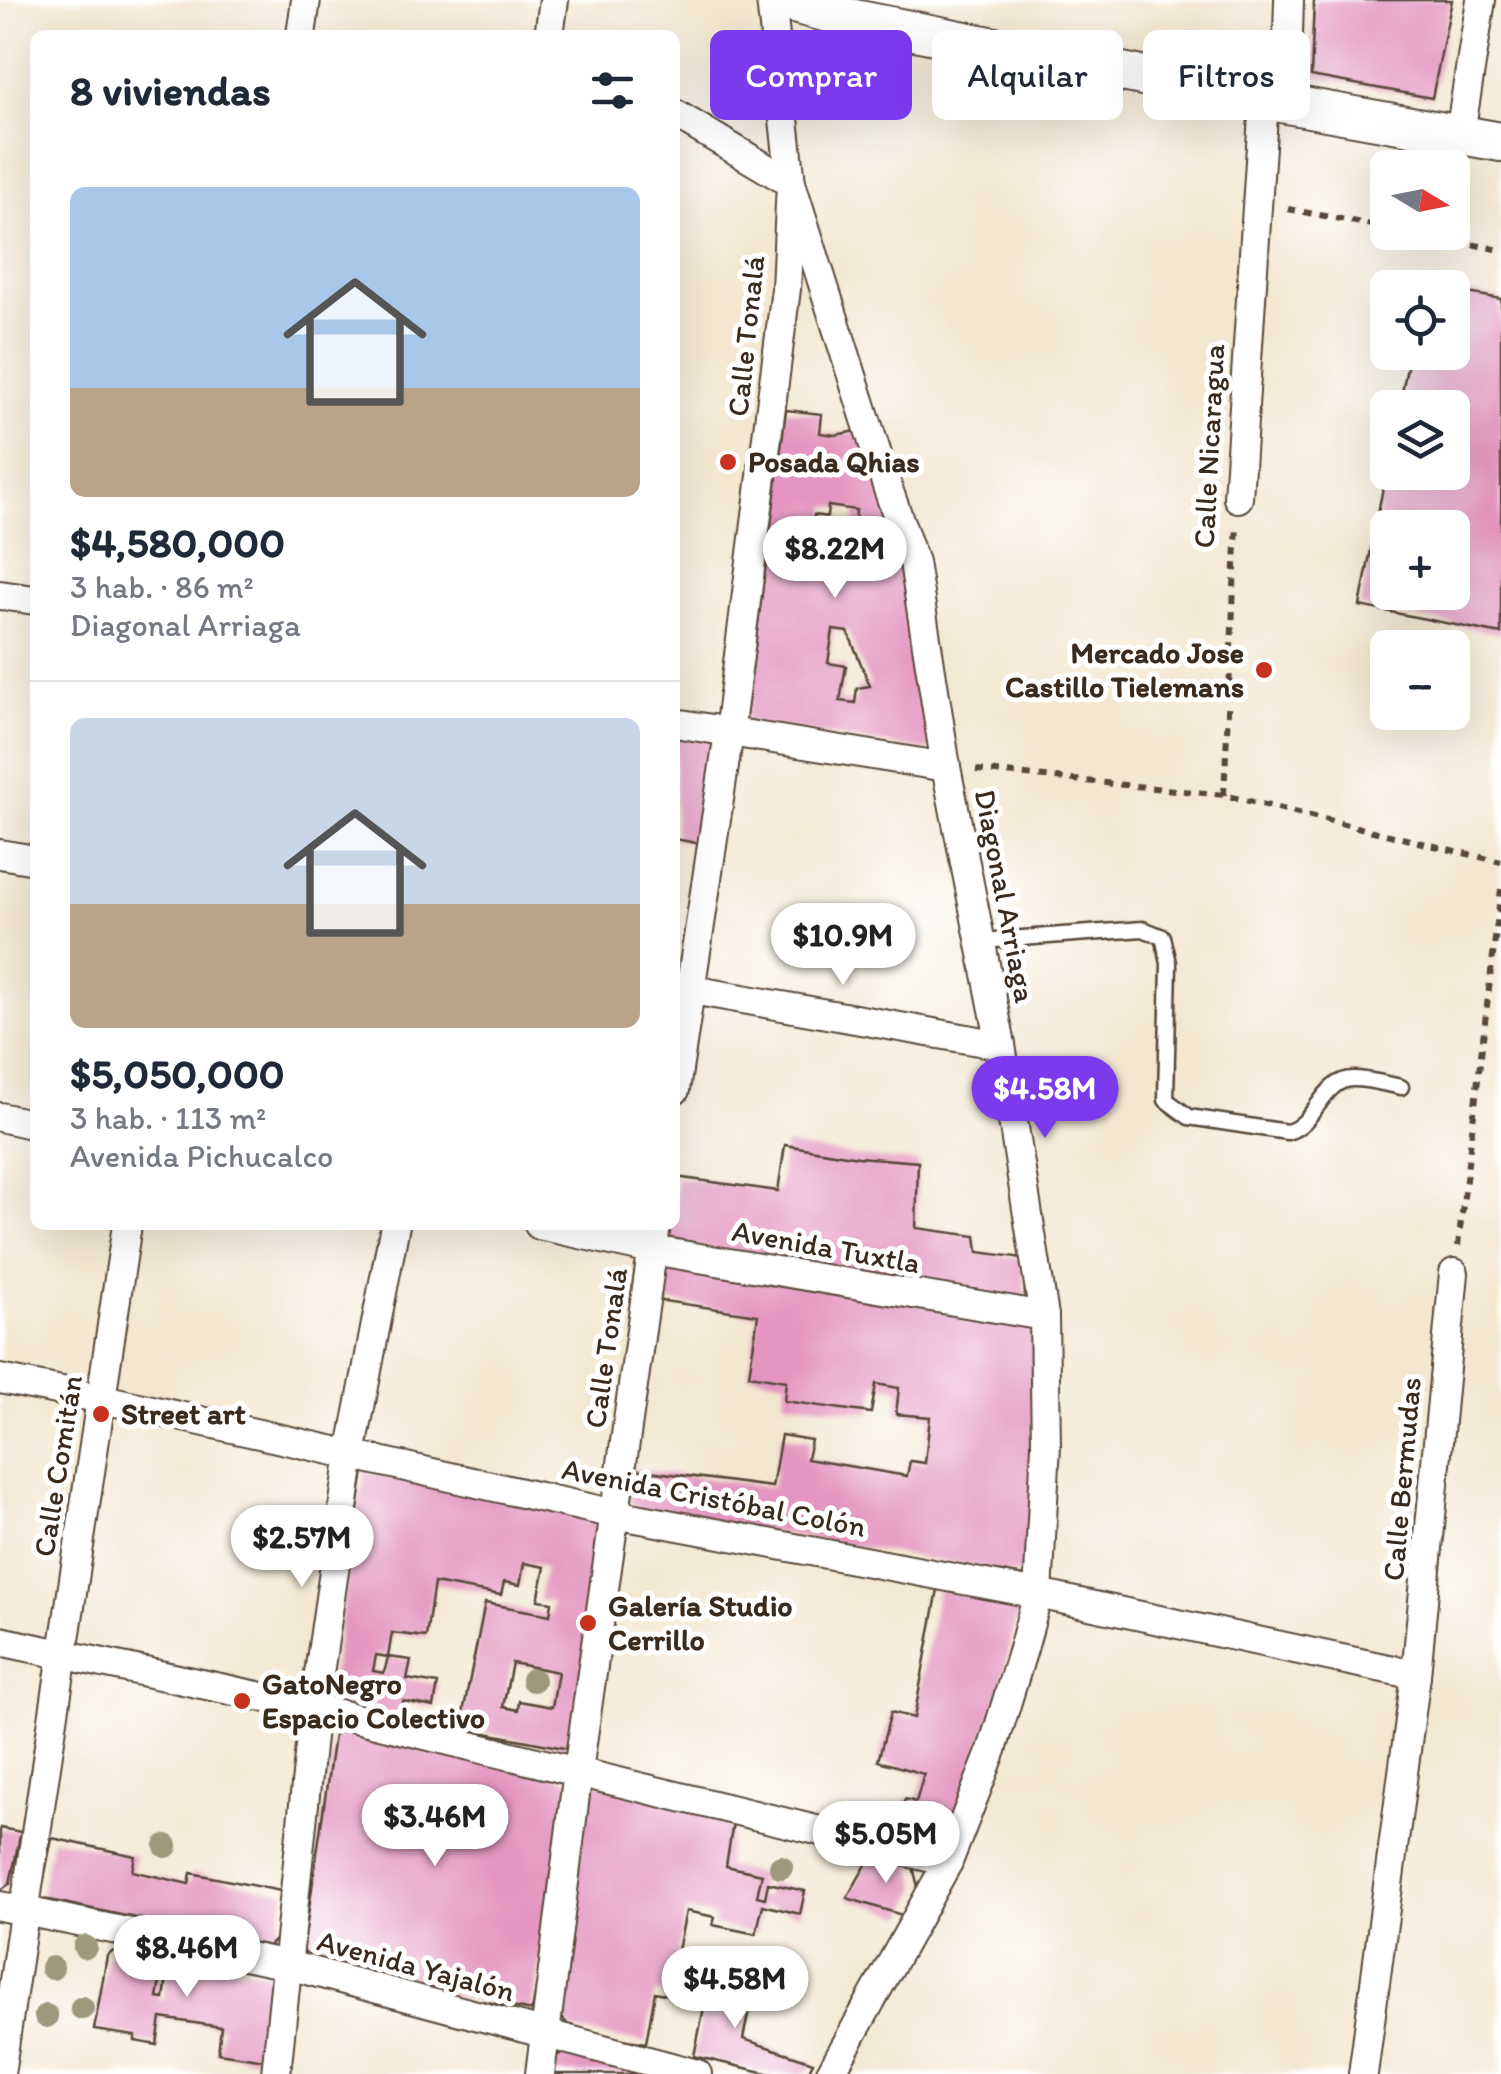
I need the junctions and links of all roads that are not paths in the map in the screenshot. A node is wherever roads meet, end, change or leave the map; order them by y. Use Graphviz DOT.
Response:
graph roads {
  1 [pos="306,0"];
  2 [pos="554,0"];
  3 [pos="775,0"];
  4 [pos="1290,0"];
  5 [pos="1481,0"];
  6 [pos="302,30"];
  7 [pos="550,30"];
  8 [pos="1286,30"];
  9 [pos="1143,76"];
  10 [pos="1310,108"];
  11 [pos="680,117"];
  12 [pos="1272,120"];
  13 [pos="1460,134"];
  14 [pos="1501,142"];
  15 [pos="792,184"];
  16 [pos="1238,498"];
  17 [pos="0,595"];
  18 [pos="30,599"];
  19 [pos="680,723"];
  20 [pos="729,733"];
  21 [pos="946,767"];
  22 [pos="0,854"];
  23 [pos="30,859"];
  24 [pos="982,940"];
  25 [pos="682,988"];
  26 [pos="680,1017"];
  27 [pos="1001,1045"];
  28 [pos="1401,1087"];
  29 [pos="0,1117"];
  30 [pos="30,1123"];
  31 [pos="125,1230"];
  32 [pos="394,1230"];
  33 [pos="583,1230"];
  34 [pos="654,1238"];
  35 [pos="1454,1273"];
  36 [pos="1044,1316"];
  37 [pos="0,1379"];
  38 [pos="103,1399"];
  39 [pos="352,1454"];
  40 [pos="615,1514"];
  41 [pos="1038,1594"];
  42 [pos="0,1641"];
  43 [pos="61,1654"];
  44 [pos="1416,1674"];
  45 [pos="314,1708"];
  46 [pos="578,1771"];
  47 [pos="948,1862"];
  48 [pos="12,1909"];
  49 [pos="288,1966"];
  50 [pos="544,2033"];
  51 [pos="0,2074"];
  52 [pos="276,2074"];
  53 [pos="540,2074"];
  54 [pos="697,2074"];
  55 [pos="830,2074"];
  56 [pos="1363,2074"];
  1 -- 6 [label="street"];
  2 -- 7 [label="street"];
  3 -- 9 [label="street"];
  3 -- 15 [label="street"];
  4 -- 8 [label="street, Calle Nicaragua"];
  5 -- 13 [label="street"];
  10 -- 13 [label="street"];
  11 -- 15 [label="street"];
  12 -- 16 [label="street, Calle Nicaragua"];
  13 -- 14 [label="street"];
  15 -- 20 [label="street, Calle Tonalá"];
  15 -- 21 [label="street, Diagonal Arriaga"];
  17 -- 18 [label="street"];
  19 -- 20 [label="street"];
  20 -- 21 [label="street"];
  20 -- 25 [label="street, Calle Tonalá"];
  21 -- 24 [label="street, Diagonal Arriaga"];
  22 -- 23 [label="street"];
  24 -- 27 [label="street, Diagonal Arriaga"];
  24 -- 28 [label="lane"];
  25 -- 26 [label="street, Calle Tonalá"];
  25 -- 27 [label="street"];
  27 -- 36 [label="street, Diagonal Arriaga"];
  29 -- 30 [label="street"];
  31 -- 38 [label="street, Calle Comitán"];
  32 -- 39 [label="street"];
  33 -- 34 [label="street, Avenida Tuxtla"];
  34 -- 36 [label="street, Avenida Tuxtla"];
  34 -- 40 [label="street, Calle Tonalá"];
  35 -- 44 [label="street, Calle Bermudas"];
  36 -- 41 [label="street, Diagonal Arriaga"];
  37 -- 38 [label="street, Avenida Cristóbal Colón"];
  38 -- 39 [label="street, Avenida Cristóbal Colón"];
  38 -- 43 [label="street, Calle Comitán"];
  39 -- 40 [label="street, Avenida Cristóbal Colón"];
  39 -- 45 [label="street"];
  40 -- 41 [label="street, Avenida Cristóbal Colón"];
  40 -- 46 [label="street, Calle Tonalá"];
  41 -- 44 [label="street, Avenida Cristóbal Colón"];
  41 -- 47 [label="street, Diagonal Arriaga"];
  42 -- 43 [label="street"];
  43 -- 45 [label="street"];
  43 -- 48 [label="street, Calle Comitán"];
  44 -- 56 [label="street, Calle Bermudas"];
  45 -- 46 [label="street"];
  45 -- 49 [label="street"];
  46 -- 47 [label="street"];
  46 -- 50 [label="street, Calle Tonalá"];
  47 -- 55 [label="street, Diagonal Arriaga"];
  48 -- 49 [label="street, Avenida Yajalón"];
  48 -- 51 [label="street, Calle Comitán"];
  49 -- 50 [label="street, Avenida Yajalón"];
  49 -- 52 [label="street"];
  50 -- 53 [label="street, Calle Tonalá"];
  50 -- 54 [label="street, Avenida Yajalón"];
}
